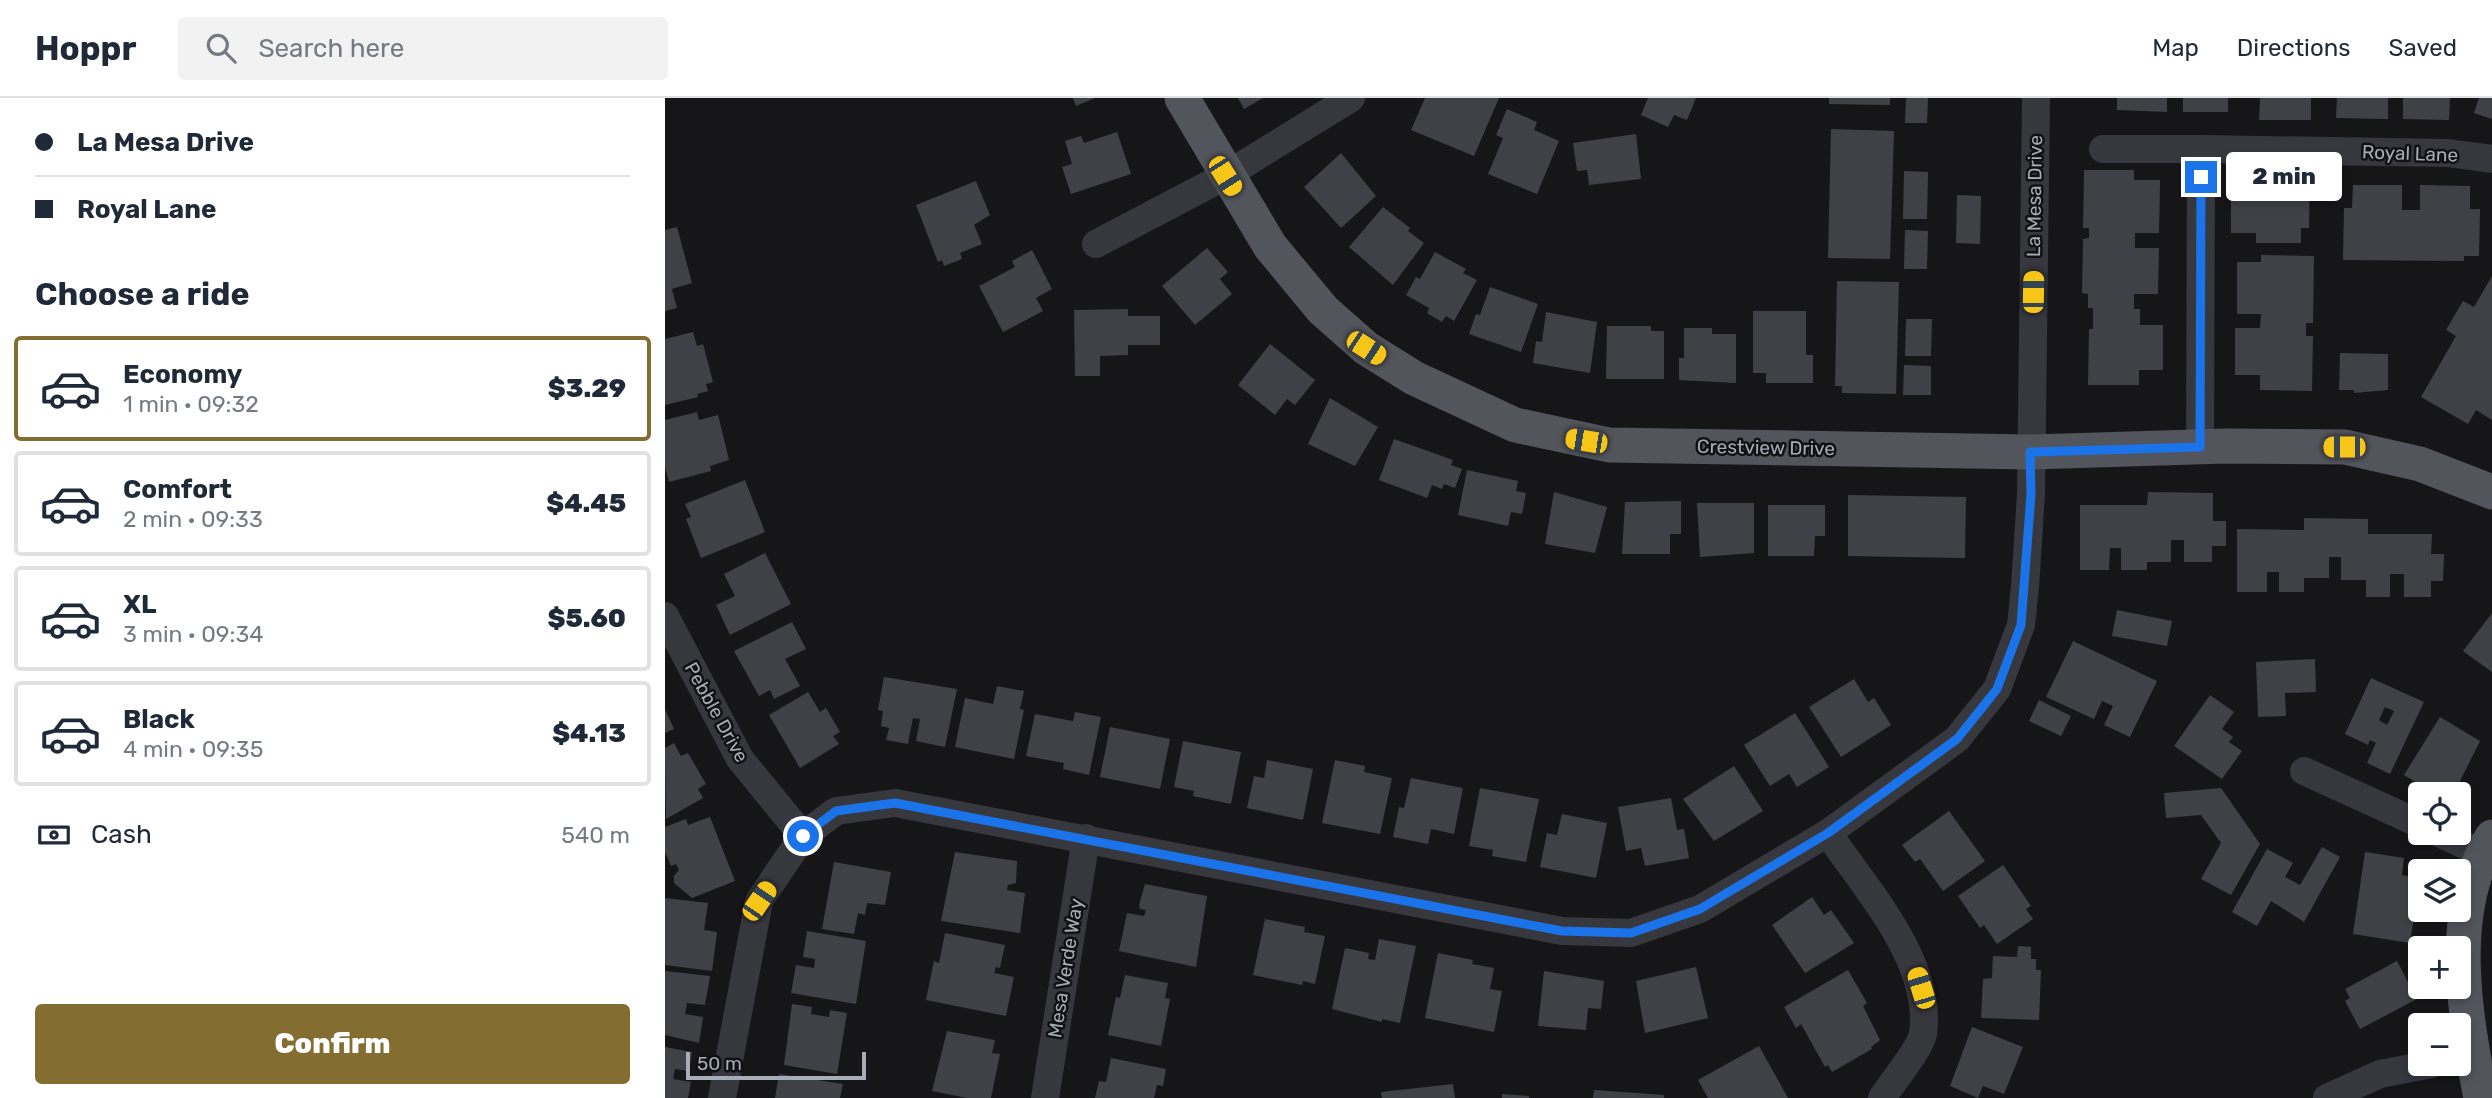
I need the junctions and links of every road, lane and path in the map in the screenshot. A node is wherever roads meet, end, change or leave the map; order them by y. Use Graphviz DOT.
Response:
graph roads {
  1 [pos="1182,98"];
  2 [pos="1351,98"];
  3 [pos="2036,98"];
  4 [pos="2103,149"];
  5 [pos="2201,149"];
  6 [pos="2492,159"];
  7 [pos="1225,176"];
  8 [pos="1096,244"];
  9 [pos="2200,447"];
  10 [pos="2030,452"];
  11 [pos="2492,492"];
  12 [pos="665,616"];
  13 [pos="2304,771"];
  14 [pos="2408,819"];
  15 [pos="1828,833"];
  16 [pos="803,836"];
  17 [pos="1086,838"];
  18 [pos="2487,845"];
  19 [pos="2465,1013"];
  20 [pos="2408,1069"];
  21 [pos="2471,1071"];
  22 [pos="722,1098"];
  23 [pos="1045,1098"];
  24 [pos="1882,1098"];
  25 [pos="2327,1098"];
  26 [pos="2481,1098"];
  1 -- 7 [label="main road, Crestview Drive"];
  2 -- 7 [label="street"];
  3 -- 10 [label="street, La Mesa Drive"];
  4 -- 5 [label="street, Royal Lane"];
  5 -- 6 [label="street, Royal Lane"];
  5 -- 9 [label="street"];
  7 -- 8 [label="street"];
  7 -- 10 [label="main road, Crestview Drive"];
  9 -- 10 [label="main road, Crestview Drive"];
  9 -- 11 [label="main road, Crestview Drive"];
  10 -- 15 [label="street, La Mesa Drive"];
  12 -- 16 [label="street, Pebble Drive"];
  13 -- 14 [label="street"];
  15 -- 17 [label="street, La Mesa Drive"];
  15 -- 24 [label="street"];
  16 -- 17 [label="street, La Mesa Drive"];
  16 -- 22 [label="street, La Mesa Drive"];
  17 -- 23 [label="street, Mesa Verde Way"];
  18 -- 19 [label="main road"];
  20 -- 25 [label="street"];
  21 -- 26 [label="main road"];
}
